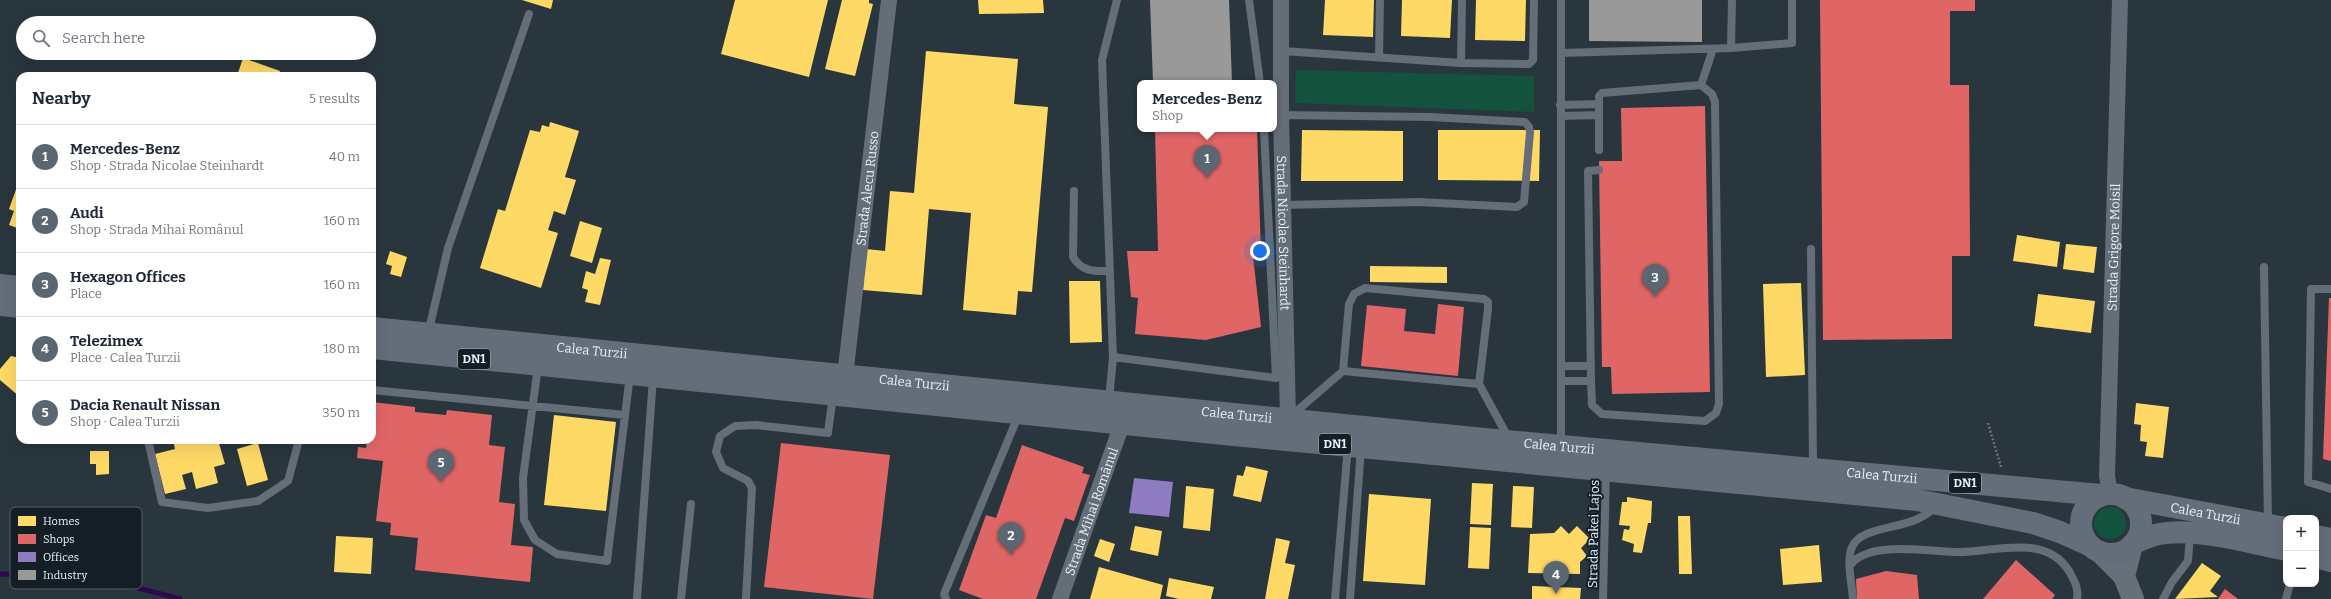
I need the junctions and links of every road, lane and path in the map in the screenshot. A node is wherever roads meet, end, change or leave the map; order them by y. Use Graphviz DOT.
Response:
graph roads {
  1 [pos="889,0"];
  2 [pos="1117,0"];
  3 [pos="1249,0"];
  4 [pos="1281,0"];
  5 [pos="1380,0"];
  6 [pos="1462,0"];
  7 [pos="1534,0"];
  8 [pos="1561,0"];
  9 [pos="1732,0"];
  10 [pos="1792,0"];
  11 [pos="2120,0"];
  12 [pos="529,14"];
  13 [pos="1731,48"];
  14 [pos="1713,49"];
  15 [pos="1282,51"];
  16 [pos="1560,53"];
  17 [pos="1378,58"];
  18 [pos="1461,63"];
  19 [pos="1260,80"];
  20 [pos="1701,85"];
  21 [pos="1599,104"];
  22 [pos="1560,105"];
  23 [pos="1281,115"];
  24 [pos="1560,116"];
  25 [pos="1599,116"];
  26 [pos="1264,132"];
  27 [pos="1599,150"];
  28 [pos="1599,170"];
  29 [pos="1074,191"];
  30 [pos="1283,205"];
  31 [pos="1811,248"];
  32 [pos="2264,267"];
  33 [pos="1110,271"];
  34 [pos="0,285"];
  35 [pos="16,287"];
  36 [pos="2331,289"];
  37 [pos="0,305"];
  38 [pos="16,307"];
  39 [pos="376,328"];
  40 [pos="428,334"];
  41 [pos="376,348"];
  42 [pos="1113,358"];
  43 [pos="538,366"];
  44 [pos="1561,366"];
  45 [pos="1591,366"];
  46 [pos="1343,372"];
  47 [pos="630,374"];
  48 [pos="845,376"];
  49 [pos="653,377"];
  50 [pos="1561,381"];
  51 [pos="1591,381"];
  52 [pos="1479,384"];
  53 [pos="376,390"];
  54 [pos="833,395"];
  55 [pos="1109,400"];
  56 [pos="533,406"];
  57 [pos="1020,412"];
  58 [pos="625,415"];
  59 [pos="1288,418"];
  60 [pos="1988,423"];
  61 [pos="1122,424"];
  62 [pos="1510,441"];
  63 [pos="149,444"];
  64 [pos="298,444"];
  65 [pos="1561,445"];
  66 [pos="1355,446"];
  67 [pos="2001,468"];
  68 [pos="1606,469"];
  69 [pos="1813,469"];
  70 [pos="2331,489"];
  71 [pos="2112,496"];
  72 [pos="1939,503"];
  73 [pos="691,504"];
  74 [pos="2277,526"];
  75 [pos="2190,533"];
  76 [pos="2319,537"];
  77 [pos="2331,539"];
  78 [pos="2133,544"];
  79 [pos="2094,548"];
  80 [pos="2283,549"];
  81 [pos="2319,558"];
  82 [pos="2331,561"];
  83 [pos="1851,564"];
  84 [pos="2124,576"];
  85 [pos="2289,587"];
  86 [pos="637,599"];
  87 [pos="681,599"];
  88 [pos="746,599"];
  89 [pos="946,599"];
  90 [pos="1060,599"];
  91 [pos="1335,599"];
  92 [pos="1350,599"];
  93 [pos="1603,599"];
  94 [pos="1853,599"];
  95 [pos="2077,599"];
  96 [pos="2133,599"];
  97 [pos="2163,599"];
  98 [pos="2286,599"];
  1 -- 48 [label="street, Strada Alecu Russo"];
  2 -- 33 [label="lane"];
  3 -- 19 [label="lane"];
  4 -- 15 [label="street, Strada Nicolae Steinhardt"];
  5 -- 17 [label="lane"];
  6 -- 18 [label="lane"];
  7 -- 18 [label="lane"];
  8 -- 16 [label="lane"];
  9 -- 13 [label="lane"];
  10 -- 13 [label="lane"];
  11 -- 71 [label="street, Strada Grigore Moisil"];
  12 -- 40 [label="lane"];
  13 -- 14 [label="lane"];
  14 -- 16 [label="lane"];
  14 -- 20 [label="lane"];
  15 -- 17 [label="lane"];
  15 -- 23 [label="street, Strada Nicolae Steinhardt"];
  16 -- 22 [label="lane"];
  17 -- 18 [label="lane"];
  20 -- 21 [label="lane"];
  20 -- 51 [label="lane"];
  21 -- 22 [label="lane"];
  21 -- 25 [label="lane"];
  22 -- 24 [label="lane"];
  23 -- 30 [label="street, Strada Nicolae Steinhardt"];
  23 -- 30 [label="lane"];
  24 -- 25 [label="lane"];
  24 -- 44 [label="lane"];
  25 -- 27 [label="lane"];
  26 -- 42 [label="lane"];
  28 -- 45 [label="lane"];
  29 -- 33 [label="lane"];
  30 -- 59 [label="street, Strada Nicolae Steinhardt"];
  31 -- 69 [label="lane"];
  32 -- 74 [label="lane"];
  33 -- 42 [label="lane"];
  34 -- 35 [label="main road"];
  36 -- 70 [label="lane"];
  37 -- 38 [label="main road"];
  39 -- 40 [label="main road, Calea Turzii / DN1"];
  40 -- 48 [label="main road, Calea Turzii / DN1"];
  41 -- 43 [label="main road, Calea Turzii / DN1"];
  42 -- 55 [label="lane"];
  43 -- 47 [label="main road, Calea Turzii / DN1"];
  43 -- 56 [label="lane"];
  44 -- 45 [label="lane"];
  44 -- 50 [label="lane"];
  45 -- 51 [label="lane"];
  46 -- 52 [label="lane"];
  46 -- 52 [label="lane"];
  46 -- 59 [label="lane"];
  47 -- 49 [label="main road, Calea Turzii / DN1"];
  47 -- 58 [label="lane"];
  48 -- 55 [label="main road, Calea Turzii / DN1"];
  49 -- 54 [label="main road, Calea Turzii / DN1"];
  49 -- 86 [label="lane"];
  50 -- 51 [label="lane"];
  50 -- 65 [label="lane"];
  52 -- 62 [label="lane"];
  53 -- 56 [label="lane"];
  54 -- 57 [label="main road, Calea Turzii / DN1"];
  54 -- 88 [label="lane"];
  55 -- 59 [label="main road, Calea Turzii / DN1"];
  56 -- 58 [label="lane"];
  56 -- 58 [label="lane"];
  57 -- 61 [label="main road, Calea Turzii / DN1"];
  57 -- 89 [label="lane"];
  59 -- 62 [label="main road, Calea Turzii / DN1"];
  60 -- 67 [label="path"];
  61 -- 66 [label="main road, Calea Turzii / DN1"];
  61 -- 90 [label="street, Strada Mihai Românul"];
  62 -- 65 [label="main road, Calea Turzii / DN1"];
  63 -- 64 [label="lane"];
  65 -- 69 [label="main road, Calea Turzii / DN1"];
  66 -- 68 [label="main road, Calea Turzii / DN1"];
  66 -- 91 [label="lane"];
  66 -- 92 [label="lane"];
  68 -- 72 [label="main road, Calea Turzii / DN1"];
  68 -- 93 [label="lane, Strada Pakei Lajos"];
  69 -- 71 [label="main road, Calea Turzii / DN1"];
  71 -- 74 [label="main road, Calea Turzii / DN1"];
  71 -- 78 [label="main road"];
  71 -- 79 [label="main road"];
  72 -- 79 [label="main road, Calea Turzii / DN1"];
  72 -- 83 [label="lane"];
  73 -- 87 [label="lane"];
  75 -- 78 [label="main road, Calea Turzii / DN1"];
  75 -- 80 [label="main road, Calea Turzii / DN1"];
  75 -- 97 [label="lane"];
  76 -- 77 [label="main road"];
  78 -- 79 [label="main road, DN1"];
  78 -- 84 [label="main road"];
  79 -- 84 [label="main road"];
  81 -- 82 [label="main road"];
  83 -- 94 [label="lane"];
  83 -- 95 [label="lane"];
  84 -- 96 [label="main road"];
  85 -- 98 [label="lane"];
}
